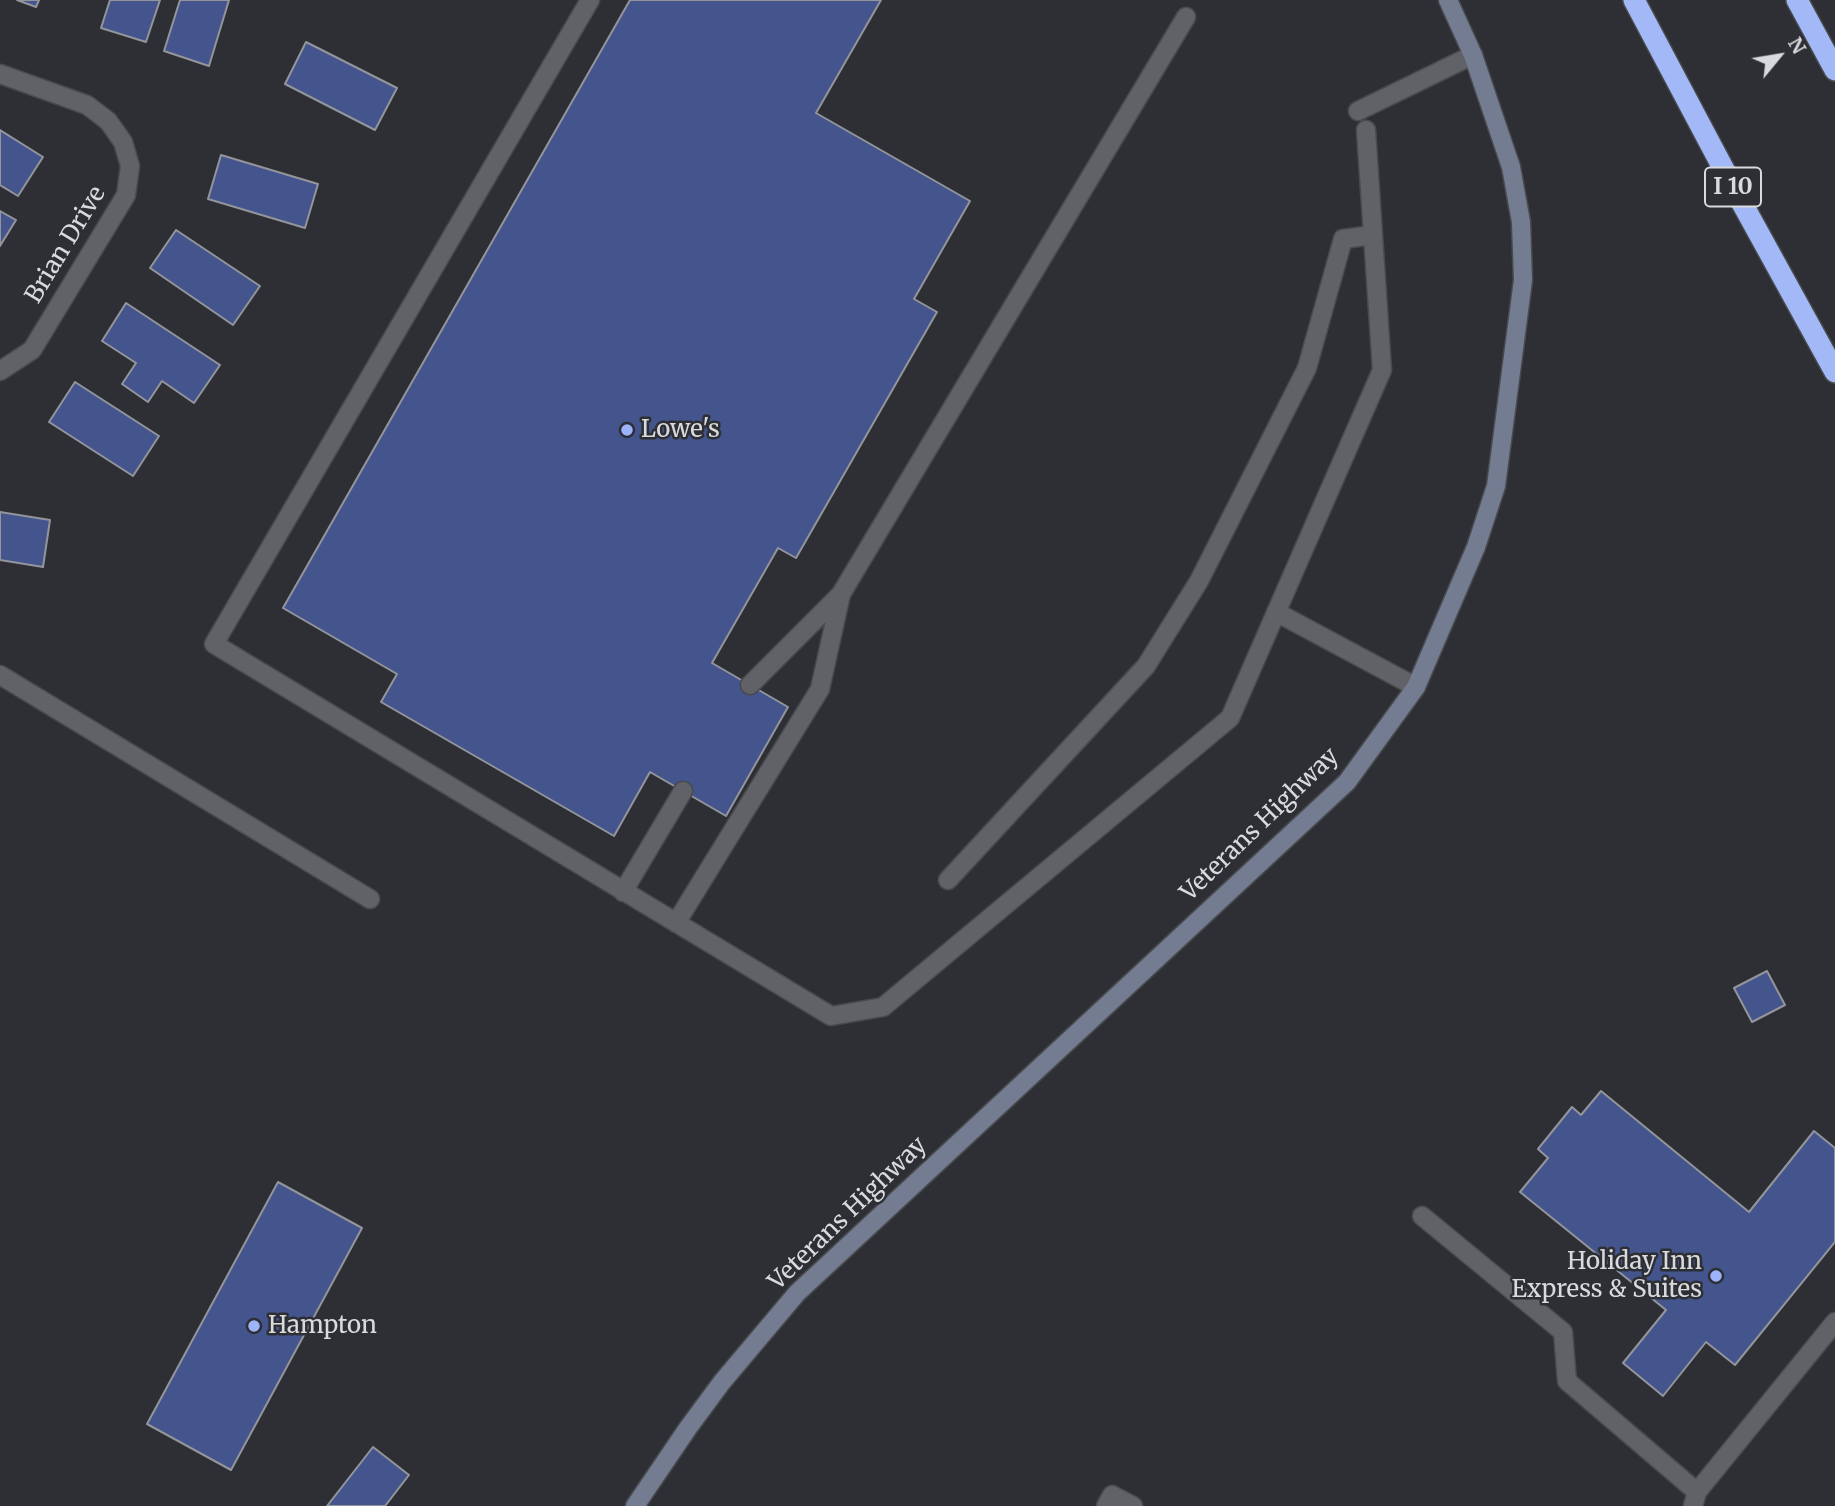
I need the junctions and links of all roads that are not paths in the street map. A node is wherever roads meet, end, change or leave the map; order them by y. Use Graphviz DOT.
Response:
graph roads {
  1 [pos="590,0"];
  2 [pos="1448,0"];
  3 [pos="1634,0"];
  4 [pos="1797,0"];
  5 [pos="1186,18"];
  6 [pos="1473,55"];
  7 [pos="1835,70"];
  8 [pos="0,74"];
  9 [pos="1357,111"];
  10 [pos="1366,130"];
  11 [pos="1373,235"];
  12 [pos="0,371"];
  13 [pos="1835,372"];
  14 [pos="841,594"];
  15 [pos="1276,612"];
  16 [pos="0,675"];
  17 [pos="750,685"];
  18 [pos="1416,687"];
  19 [pos="683,791"];
  20 [pos="948,880"];
  21 [pos="623,892"];
  22 [pos="370,899"];
  23 [pos="676,923"];
  24 [pos="1422,1216"];
  25 [pos="1835,1322"];
  26 [pos="1695,1499"];
  27 [pos="635,1506"];
  28 [pos="1107,1506"];
  29 [pos="1133,1506"];
  1 -- 21 [label="street"];
  2 -- 6 [label="street, Veterans Highway"];
  3 -- 13 [label="highway, I 10"];
  4 -- 7 [label="highway"];
  5 -- 14 [label="street"];
  6 -- 9 [label="street"];
  6 -- 18 [label="street, Veterans Highway"];
  8 -- 12 [label="street, Brian Drive"];
  10 -- 11 [label="street"];
  11 -- 15 [label="street"];
  11 -- 20 [label="street"];
  14 -- 17 [label="street"];
  14 -- 23 [label="street"];
  15 -- 18 [label="street"];
  15 -- 23 [label="street"];
  16 -- 22 [label="street"];
  18 -- 27 [label="street, Veterans Highway"];
  19 -- 21 [label="street"];
  21 -- 23 [label="street"];
  24 -- 26 [label="street"];
  25 -- 26 [label="street"];
  28 -- 29 [label="street"];
}
